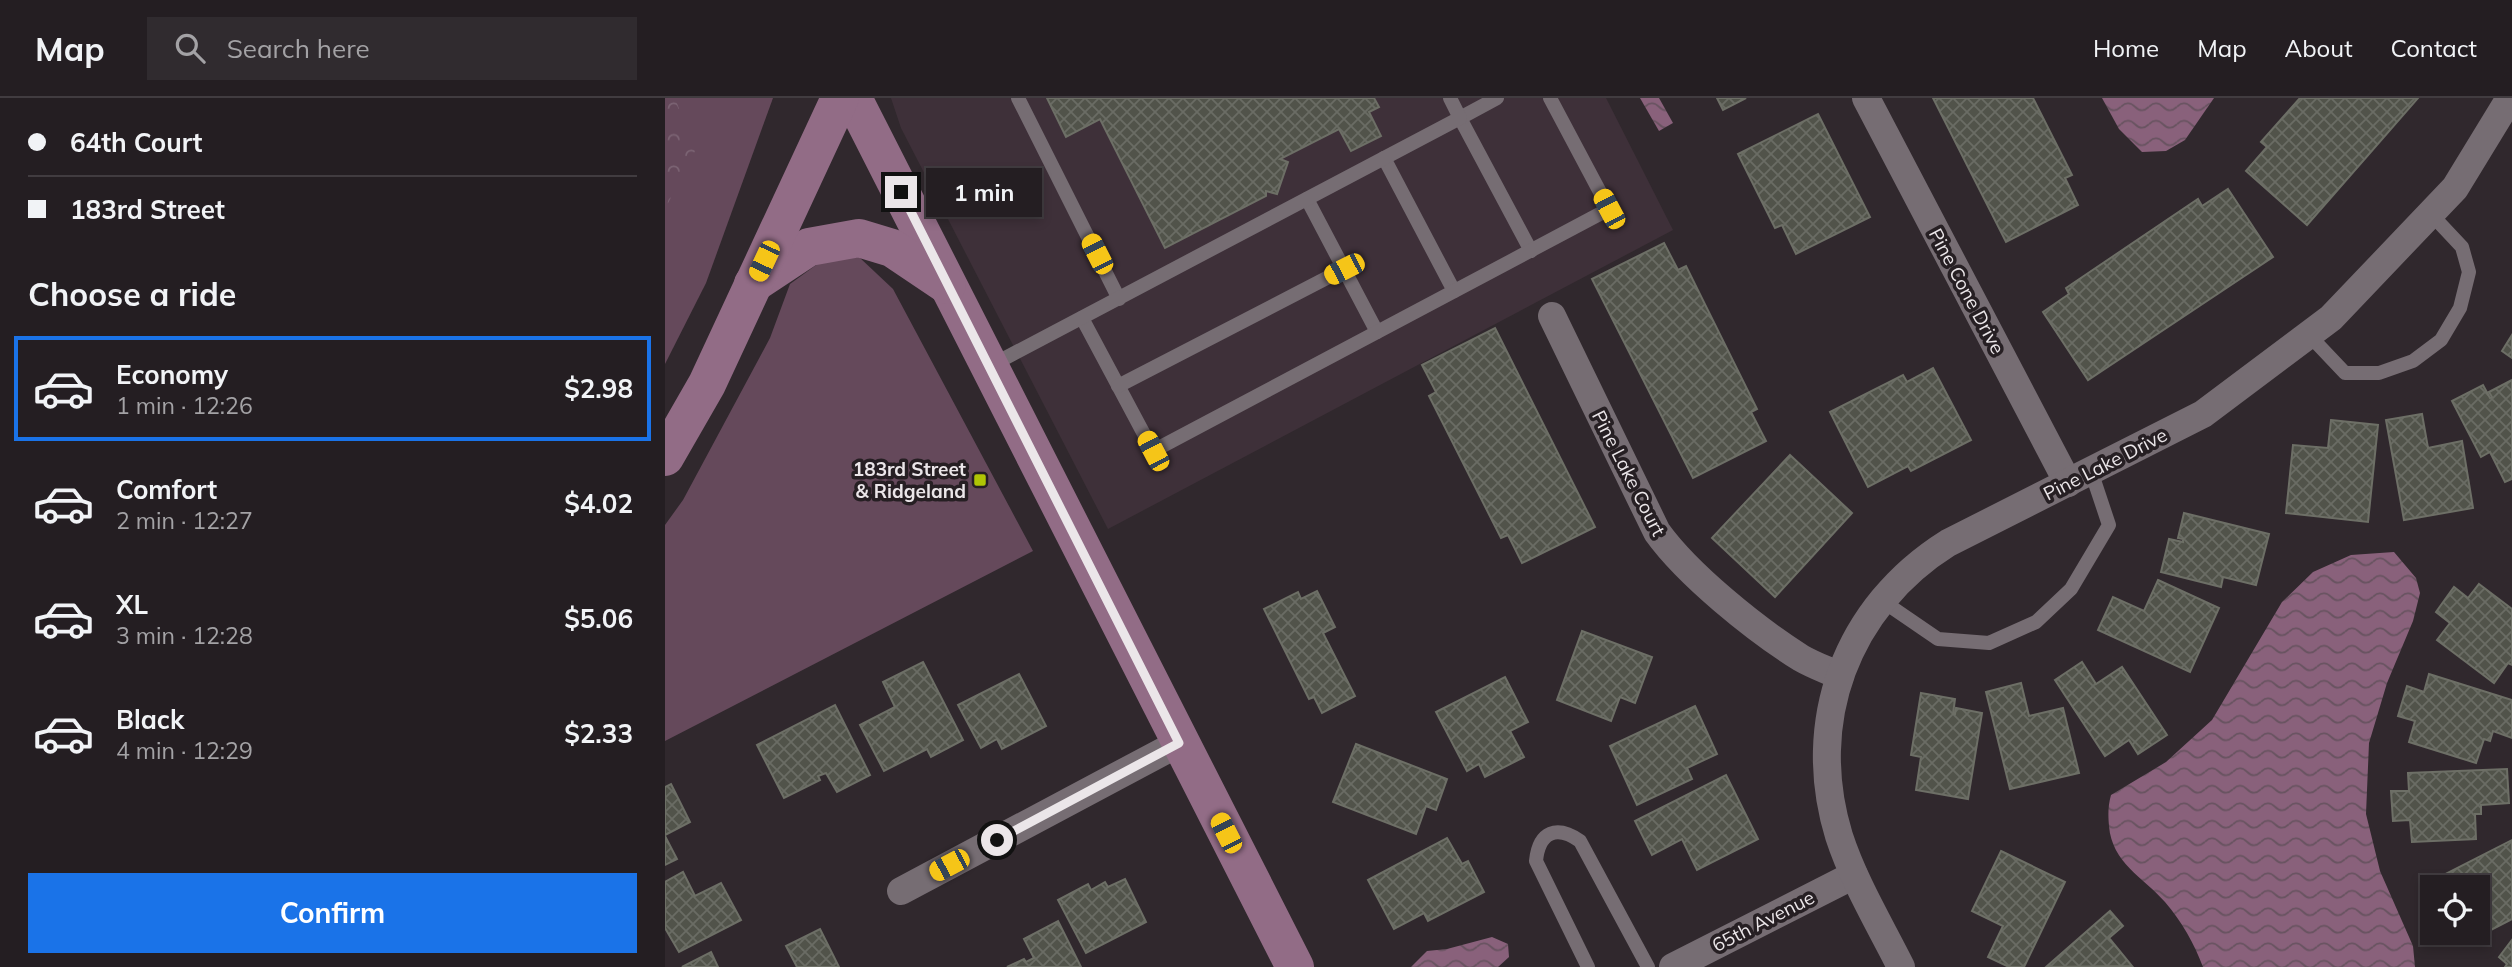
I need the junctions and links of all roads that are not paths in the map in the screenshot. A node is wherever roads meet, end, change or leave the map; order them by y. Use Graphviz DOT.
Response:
graph roads {
  1 [pos="840,98"];
  2 [pos="853,98"];
  3 [pos="1018,98"];
  4 [pos="1450,98"];
  5 [pos="1497,98"];
  6 [pos="1550,98"];
  7 [pos="1866,98"];
  8 [pos="2510,98"];
  9 [pos="1460,118"];
  10 [pos="1384,158"];
  11 [pos="1307,199"];
  12 [pos="2431,214"];
  13 [pos="1531,251"];
  14 [pos="1344,269"];
  15 [pos="753,284"];
  16 [pos="949,287"];
  17 [pos="1454,291"];
  18 [pos="1119,299"];
  19 [pos="1552,316"];
  20 [pos="1082,318"];
  21 [pos="1377,332"];
  22 [pos="2309,335"];
  23 [pos="989,367"];
  24 [pos="1118,386"];
  25 [pos="665,457"];
  26 [pos="2080,477"];
  27 [pos="1881,600"];
  28 [pos="1840,676"];
  29 [pos="1179,743"];
  30 [pos="1854,875"];
  31 [pos="901,891"];
  32 [pos="1295,967"];
  33 [pos="1588,967"];
  34 [pos="1648,967"];
  35 [pos="1673,967"];
  36 [pos="1902,967"];
  1 -- 15 [label="street"];
  2 -- 16 [label="street"];
  3 -- 18 [label="lane"];
  4 -- 9 [label="lane"];
  5 -- 9 [label="lane"];
  6 -- 13 [label="lane"];
  7 -- 26 [label="street, Pine Cone Drive"];
  8 -- 12 [label="street, Pine Lake Drive"];
  9 -- 10 [label="lane"];
  9 -- 13 [label="lane"];
  10 -- 11 [label="lane"];
  10 -- 17 [label="lane"];
  11 -- 14 [label="lane"];
  11 -- 18 [label="lane"];
  12 -- 22 [label="street, Pine Lake Drive"];
  12 -- 22 [label="lane"];
  13 -- 17 [label="lane"];
  14 -- 21 [label="lane"];
  14 -- 24 [label="lane"];
  15 -- 16 [label="street"];
  15 -- 25 [label="street"];
  16 -- 23 [label="street"];
  17 -- 21 [label="lane"];
  18 -- 20 [label="lane"];
  19 -- 28 [label="street, Pine Lake Court"];
  20 -- 23 [label="lane"];
  20 -- 24 [label="lane"];
  21 -- 24 [label="lane"];
  22 -- 26 [label="street, Pine Lake Drive"];
  23 -- 29 [label="street"];
  26 -- 27 [label="street, Pine Lake Drive"];
  26 -- 27 [label="lane"];
  27 -- 28 [label="street, Pine Lake Drive"];
  28 -- 30 [label="street, Pine Lake Drive"];
  29 -- 31 [label="street"];
  29 -- 32 [label="street"];
  30 -- 35 [label="street, 65th Avenue"];
  30 -- 36 [label="street, Pine Lake Drive"];
  33 -- 34 [label="lane"];
}
